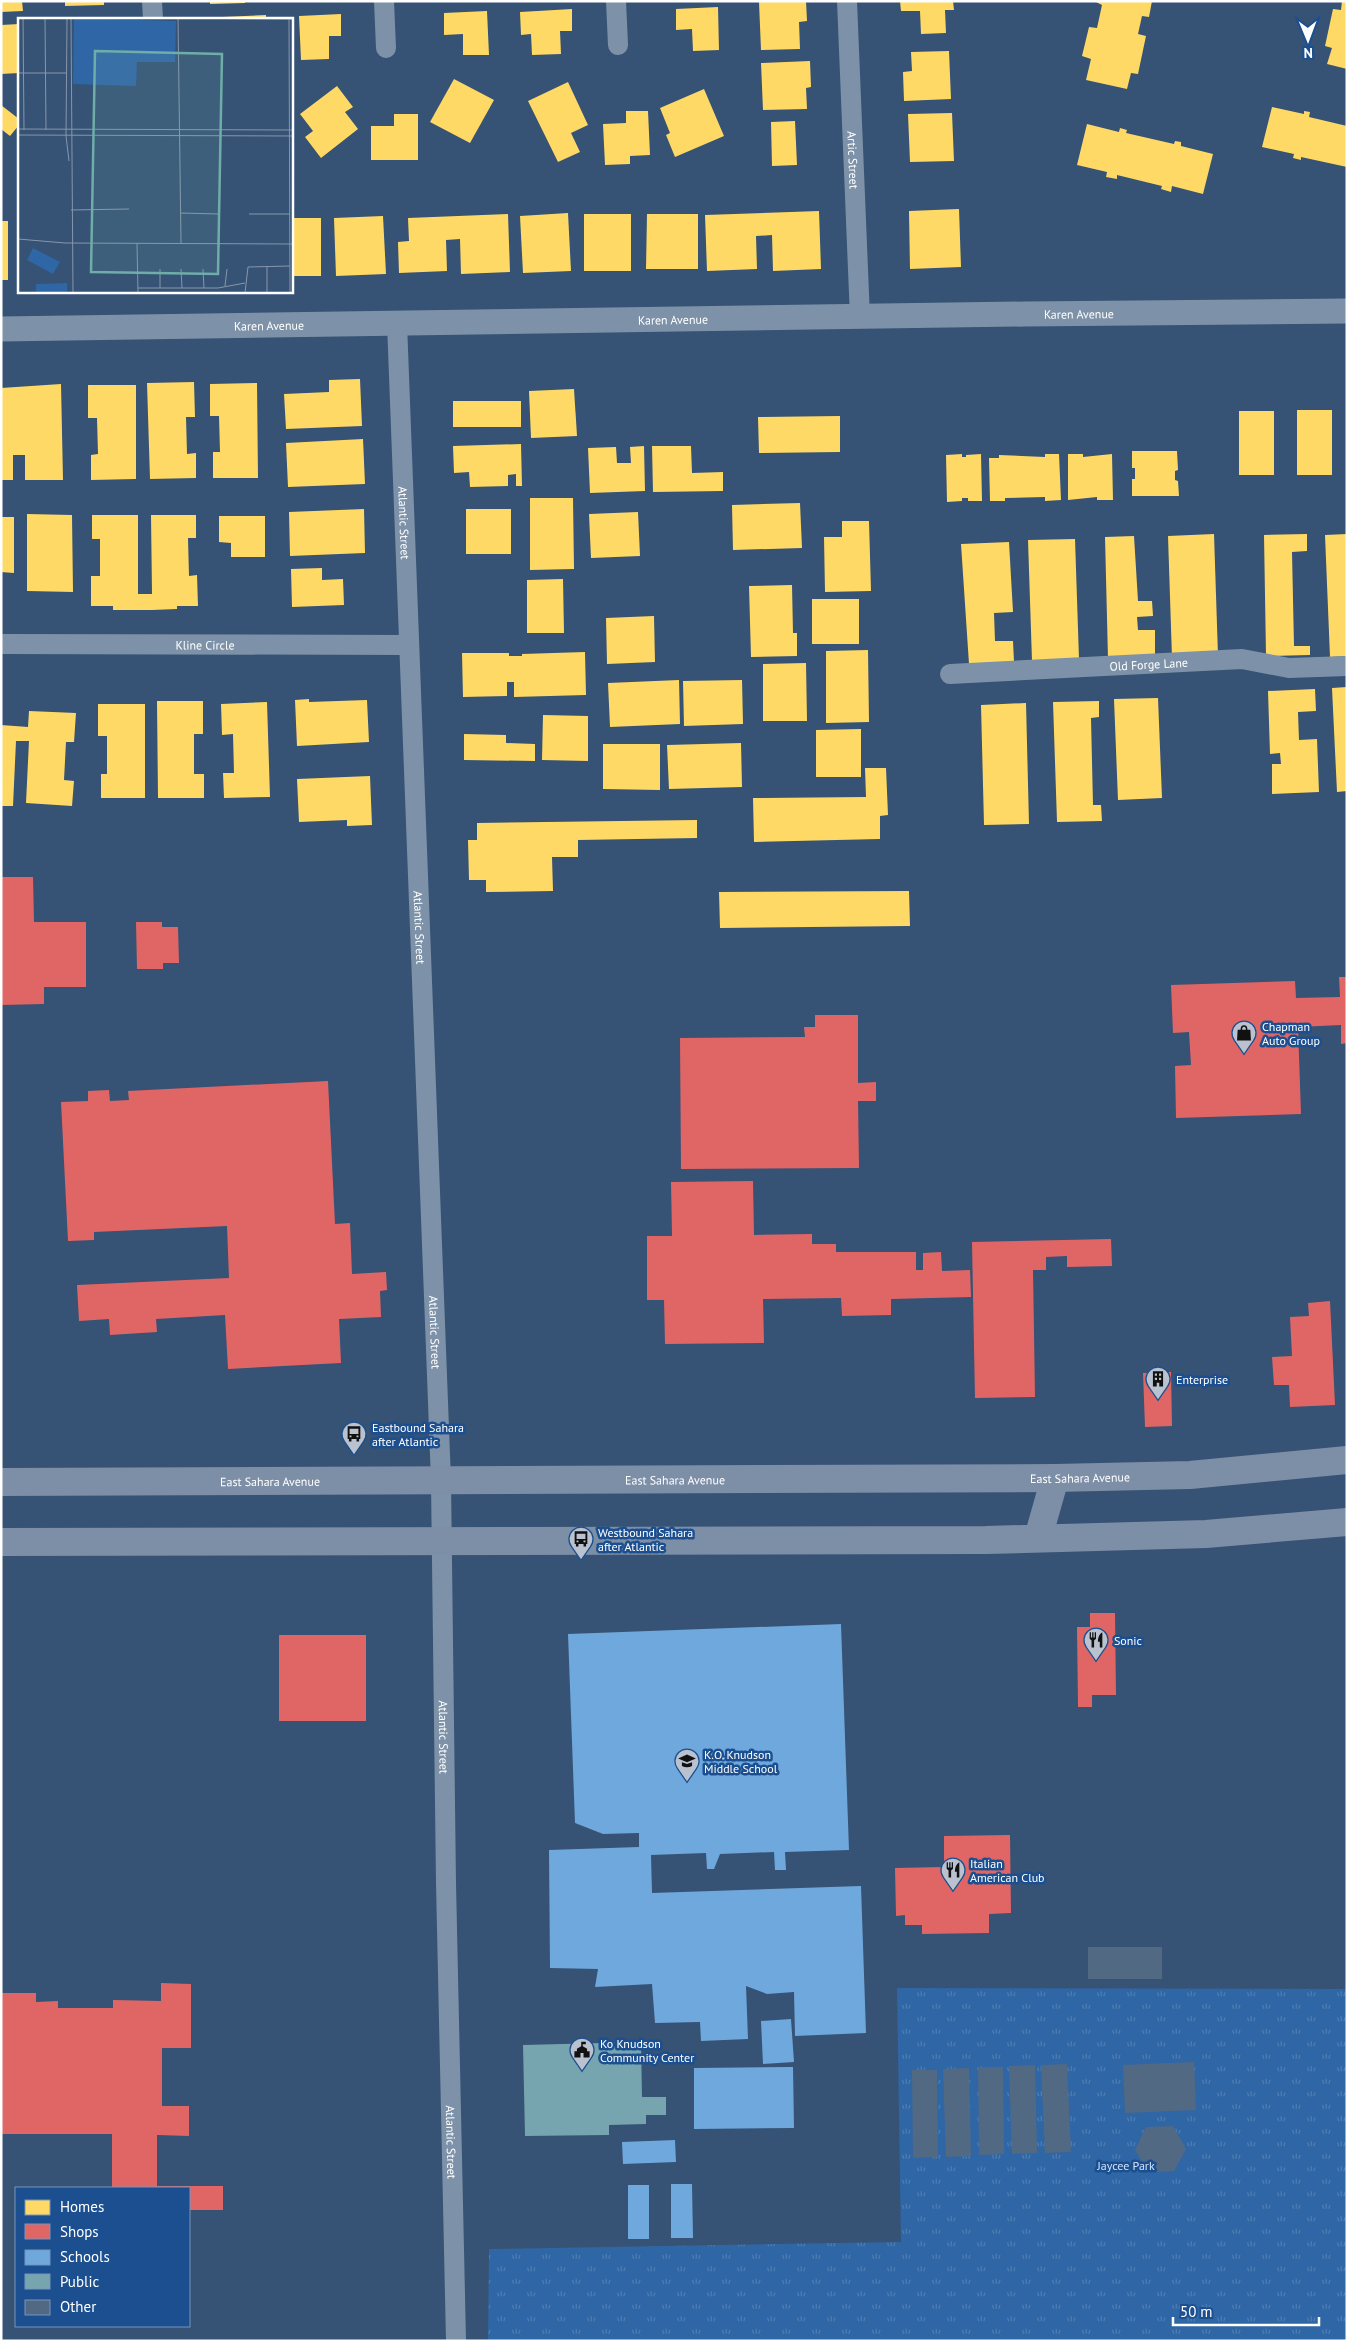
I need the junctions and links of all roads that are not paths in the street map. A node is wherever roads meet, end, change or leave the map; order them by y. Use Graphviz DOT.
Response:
graph roads {
  1 [pos="152,1"];
  2 [pos="384,1"];
  3 [pos="616,1"];
  4 [pos="847,1"];
  5 [pos="153,18"];
  6 [pos="618,46"];
  7 [pos="386,48"];
  8 [pos="1347,311"];
  9 [pos="860,318"];
  10 [pos="397,323"];
  11 [pos="1,329"];
  12 [pos="1,644"];
  13 [pos="408,645"];
  14 [pos="1347,666"];
  15 [pos="950,674"];
  16 [pos="1347,1460"];
  17 [pos="1055,1478"];
  18 [pos="442,1481"];
  19 [pos="1,1482"];
  20 [pos="1347,1522"];
  21 [pos="1038,1538"];
  22 [pos="441,1540"];
  23 [pos="1,1542"];
  24 [pos="456,2341"];
  1 -- 5 [label="street"];
  2 -- 7 [label="street"];
  3 -- 6 [label="street"];
  4 -- 9 [label="street, Artic Street"];
  8 -- 9 [label="street, Karen Avenue"];
  9 -- 10 [label="street, Karen Avenue"];
  10 -- 11 [label="street, Karen Avenue"];
  10 -- 13 [label="street, Atlantic Street"];
  12 -- 13 [label="street, Kline Circle"];
  13 -- 18 [label="street, Atlantic Street"];
  14 -- 15 [label="street, Old Forge Lane"];
  16 -- 17 [label="main road, East Sahara Avenue"];
  17 -- 18 [label="main road, East Sahara Avenue"];
  17 -- 21 [label="main road"];
  18 -- 19 [label="main road, East Sahara Avenue"];
  18 -- 22 [label="street, Atlantic Street"];
  20 -- 21 [label="main road"];
  21 -- 22 [label="main road"];
  22 -- 23 [label="main road"];
  22 -- 24 [label="street, Atlantic Street"];
}
